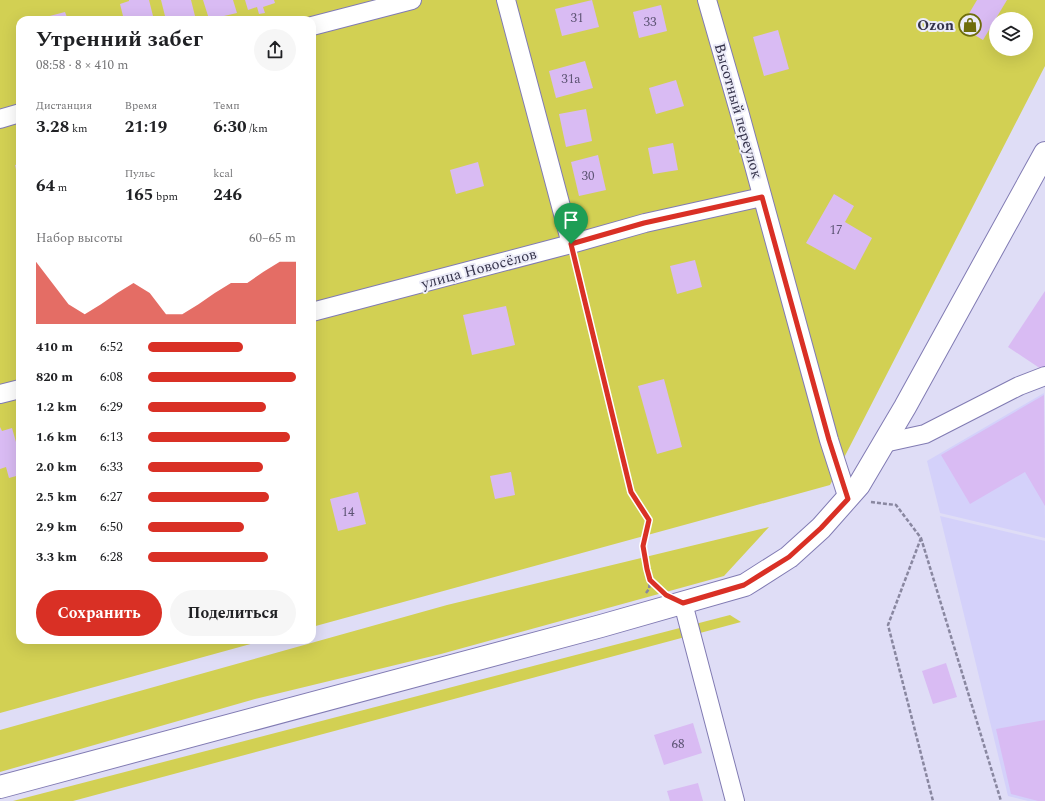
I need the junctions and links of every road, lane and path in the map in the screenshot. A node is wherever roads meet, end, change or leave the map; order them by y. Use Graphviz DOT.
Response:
graph roads {
  1 [pos="412,0"];
  2 [pos="506,0"];
  3 [pos="707,0"];
  4 [pos="316,25"];
  5 [pos="16,114"];
  6 [pos="0,119"];
  7 [pos="1045,153"];
  8 [pos="762,197"];
  9 [pos="571,244"];
  10 [pos="316,311"];
  11 [pos="1045,376"];
  12 [pos="16,390"];
  13 [pos="0,394"];
  14 [pos="884,443"];
  15 [pos="848,499"];
  16 [pos="921,538"];
  17 [pos="683,603"];
  18 [pos="0,787"];
  19 [pos="735,801"];
  20 [pos="933,801"];
  21 [pos="1001,801"];
  1 -- 4 [label="street"];
  2 -- 9 [label="street"];
  3 -- 8 [label="street, Высотный переулок"];
  5 -- 6 [label="street"];
  7 -- 14 [label="street"];
  8 -- 9 [label="street, улица Новосёлов"];
  8 -- 15 [label="street, Высотный переулок"];
  9 -- 10 [label="street, улица Новосёлов"];
  9 -- 17 [label="path"];
  11 -- 14 [label="street"];
  12 -- 13 [label="street"];
  14 -- 15 [label="street"];
  15 -- 16 [label="path"];
  15 -- 17 [label="street"];
  16 -- 20 [label="path"];
  16 -- 21 [label="path"];
  17 -- 18 [label="street"];
  17 -- 19 [label="street"];
}
